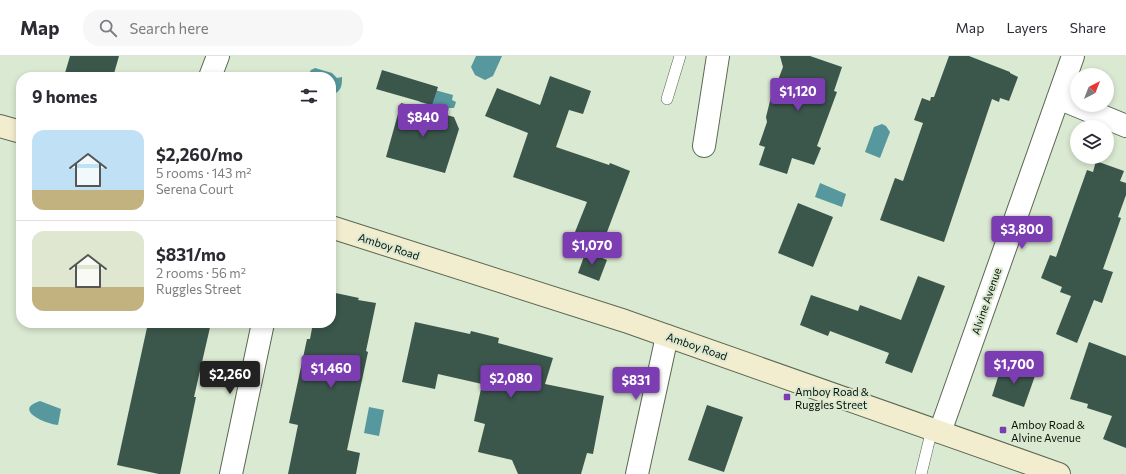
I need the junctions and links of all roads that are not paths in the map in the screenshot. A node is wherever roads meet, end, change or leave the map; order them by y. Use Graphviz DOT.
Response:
graph roads {
  1 [pos="218,56"];
  2 [pos="680,56"];
  3 [pos="718,56"];
  4 [pos="1073,56"];
  5 [pos="212,72"];
  6 [pos="1058,98"];
  7 [pos="667,99"];
  8 [pos="1126,126"];
  9 [pos="704,146"];
  10 [pos="336,229"];
  11 [pos="262,328"];
  12 [pos="667,336"];
  13 [pos="936,431"];
  14 [pos="231,474"];
  15 [pos="637,474"];
  16 [pos="921,474"];
  17 [pos="1059,474"];
  1 -- 5 [label="street"];
  2 -- 7 [label="lane"];
  3 -- 9 [label="street"];
  4 -- 6 [label="street, Alvine Avenue"];
  6 -- 8 [label="street"];
  6 -- 13 [label="street, Alvine Avenue"];
  10 -- 12 [label="main road, Amboy Road"];
  11 -- 14 [label="street"];
  12 -- 13 [label="main road, Amboy Road"];
  12 -- 15 [label="street"];
  13 -- 16 [label="lane"];
  13 -- 17 [label="main road, Amboy Road"];
}
